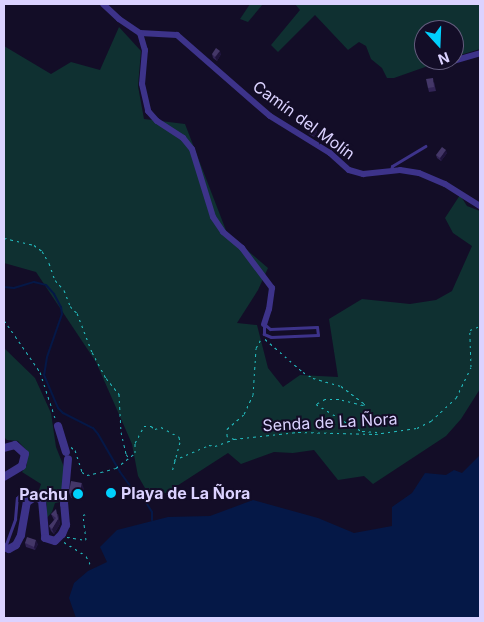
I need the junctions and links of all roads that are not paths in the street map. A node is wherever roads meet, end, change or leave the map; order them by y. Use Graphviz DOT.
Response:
graph roads {
  1 [pos="103,4"];
  2 [pos="140,33"];
  3 [pos="480,53"];
  4 [pos="464,58"];
  5 [pos="425,146"];
  6 [pos="390,171"];
  7 [pos="480,206"];
  8 [pos="264,324"];
  9 [pos="58,426"];
  10 [pos="4,448"];
  11 [pos="4,477"];
  12 [pos="26,488"];
  13 [pos="4,548"];
  1 -- 2 [label="street"];
  2 -- 6 [label="street, Camín del Molín"];
  2 -- 8 [label="street"];
  3 -- 4 [label="street"];
  5 -- 6 [label="lane"];
  6 -- 7 [label="street, Camín del Molín"];
  8 -- 8 [label="lane"];
  9 -- 13 [label="street"];
  10 -- 11 [label="street"];
  12 -- 13 [label="lane"];
}
